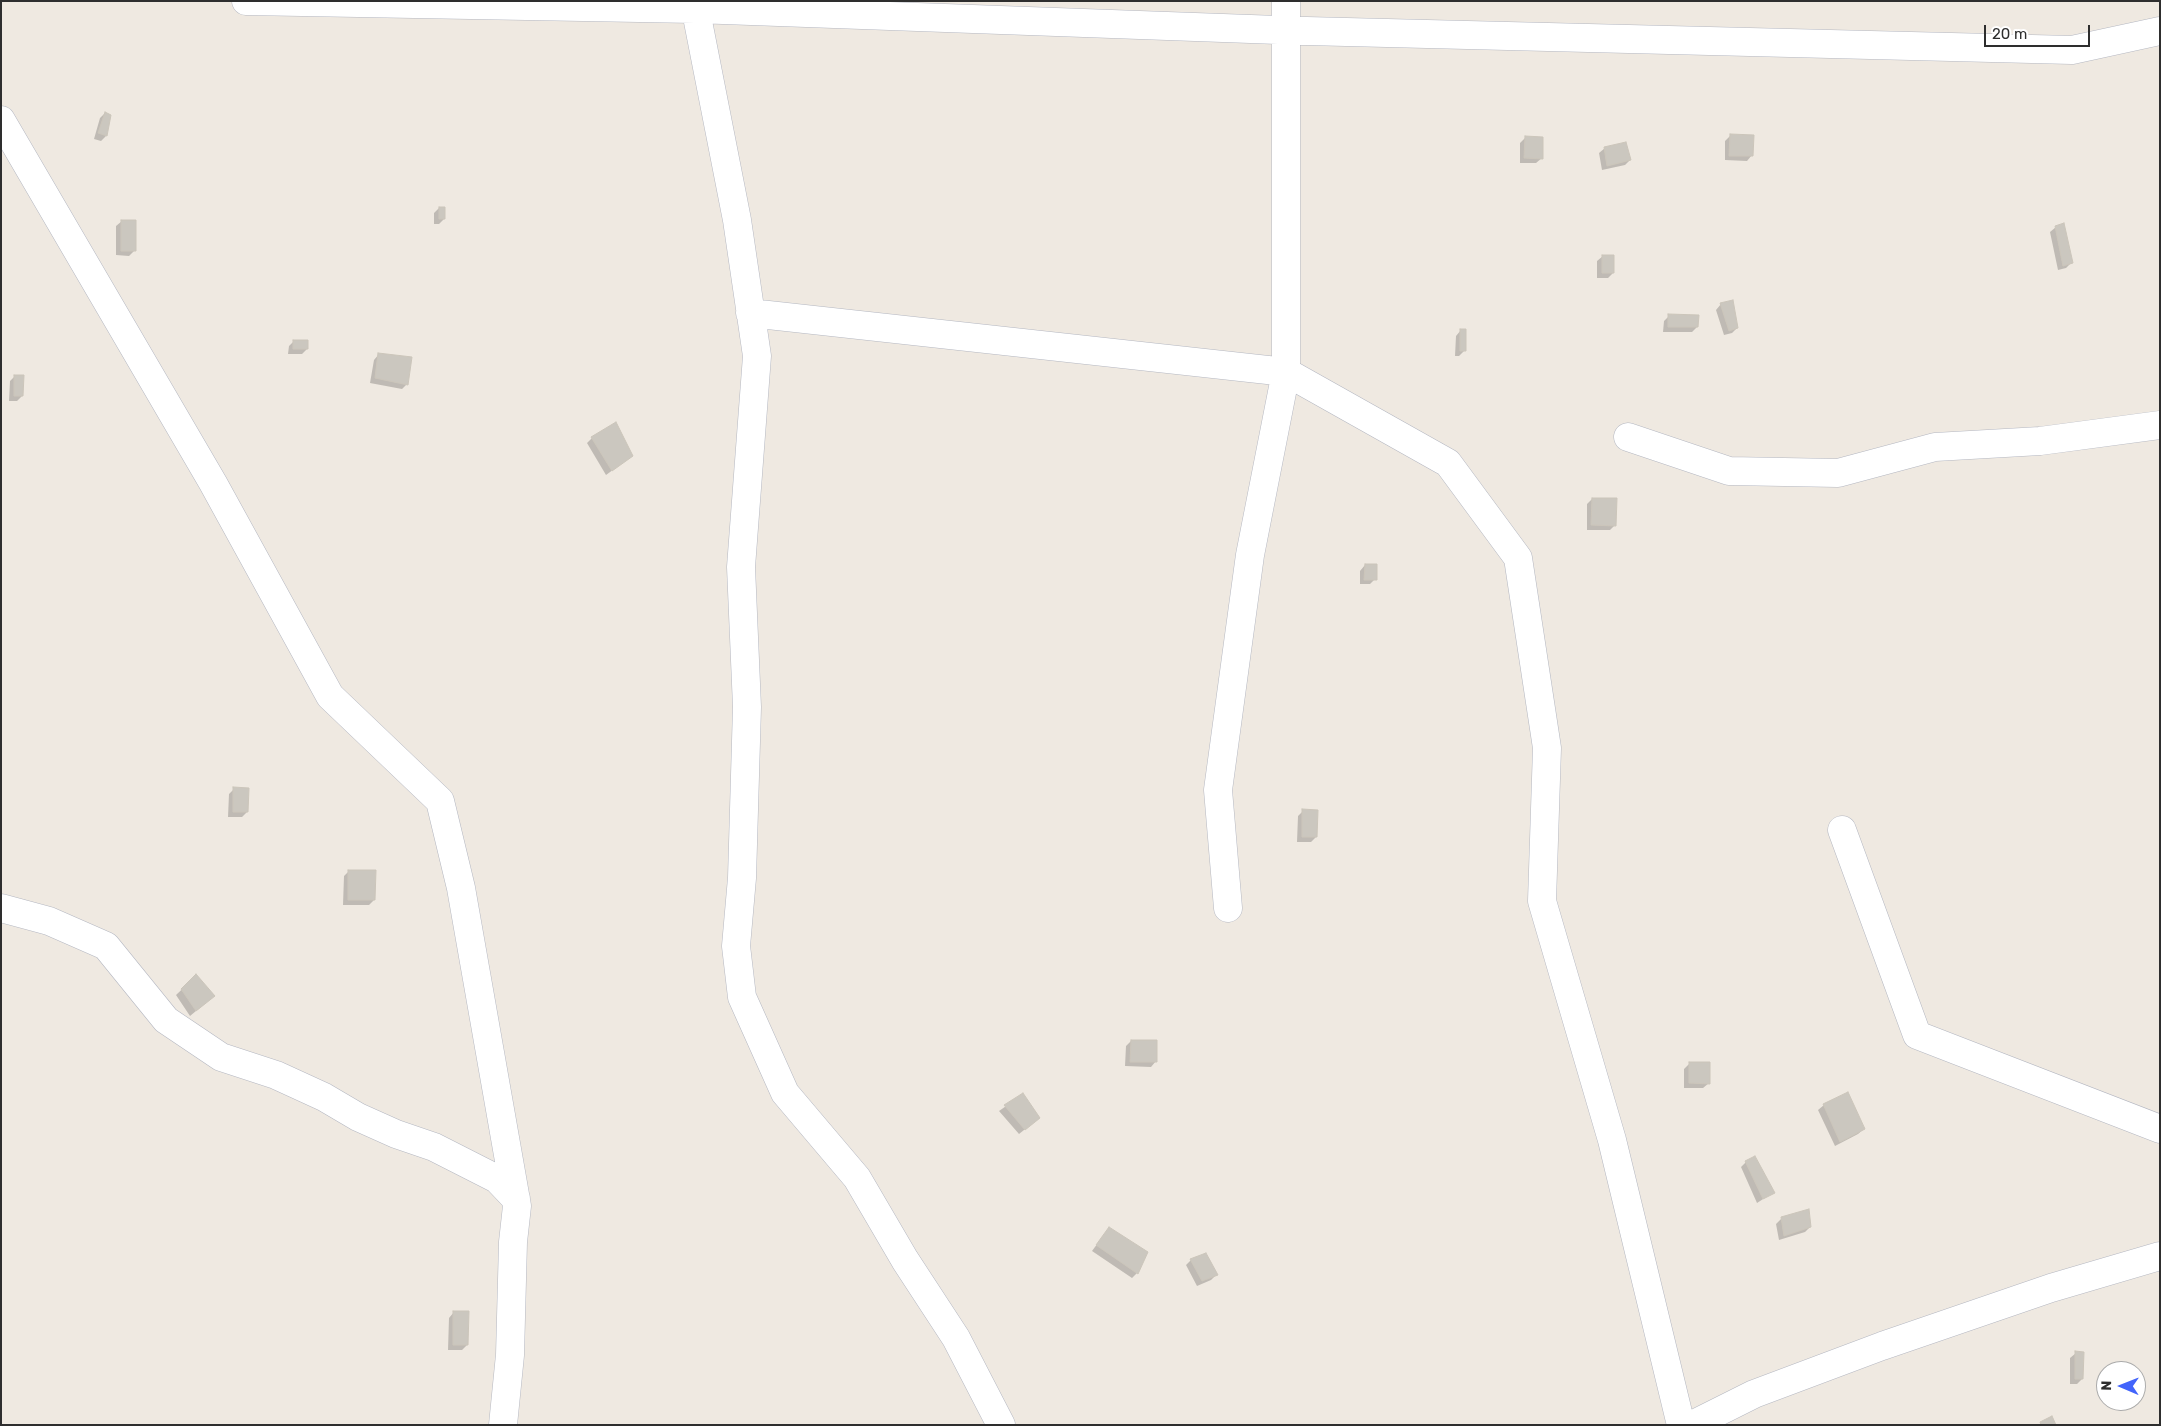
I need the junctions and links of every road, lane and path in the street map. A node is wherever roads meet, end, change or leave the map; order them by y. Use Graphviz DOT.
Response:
graph roads {
  1 [pos="246,1"];
  2 [pos="1286,1"];
  3 [pos="695,5"];
  4 [pos="1286,30"];
  5 [pos="2160,31"];
  6 [pos="1,120"];
  7 [pos="750,313"];
  8 [pos="1286,372"];
  9 [pos="2160,425"];
  10 [pos="1628,437"];
  11 [pos="1842,830"];
  12 [pos="1,908"];
  13 [pos="1228,908"];
  14 [pos="2160,1130"];
  15 [pos="516,1199"];
  16 [pos="2160,1256"];
  17 [pos="503,1425"];
  18 [pos="1001,1425"];
  19 [pos="1681,1425"];
  20 [pos="1692,1425"];
  1 -- 3 [label="street"];
  2 -- 4 [label="street"];
  3 -- 4 [label="street"];
  3 -- 7 [label="street"];
  4 -- 5 [label="street"];
  4 -- 8 [label="street"];
  6 -- 15 [label="street"];
  7 -- 8 [label="street"];
  7 -- 18 [label="street"];
  8 -- 13 [label="street"];
  8 -- 19 [label="street"];
  9 -- 10 [label="street"];
  11 -- 14 [label="street"];
  12 -- 15 [label="street"];
  15 -- 17 [label="street"];
  16 -- 20 [label="street"];
}
